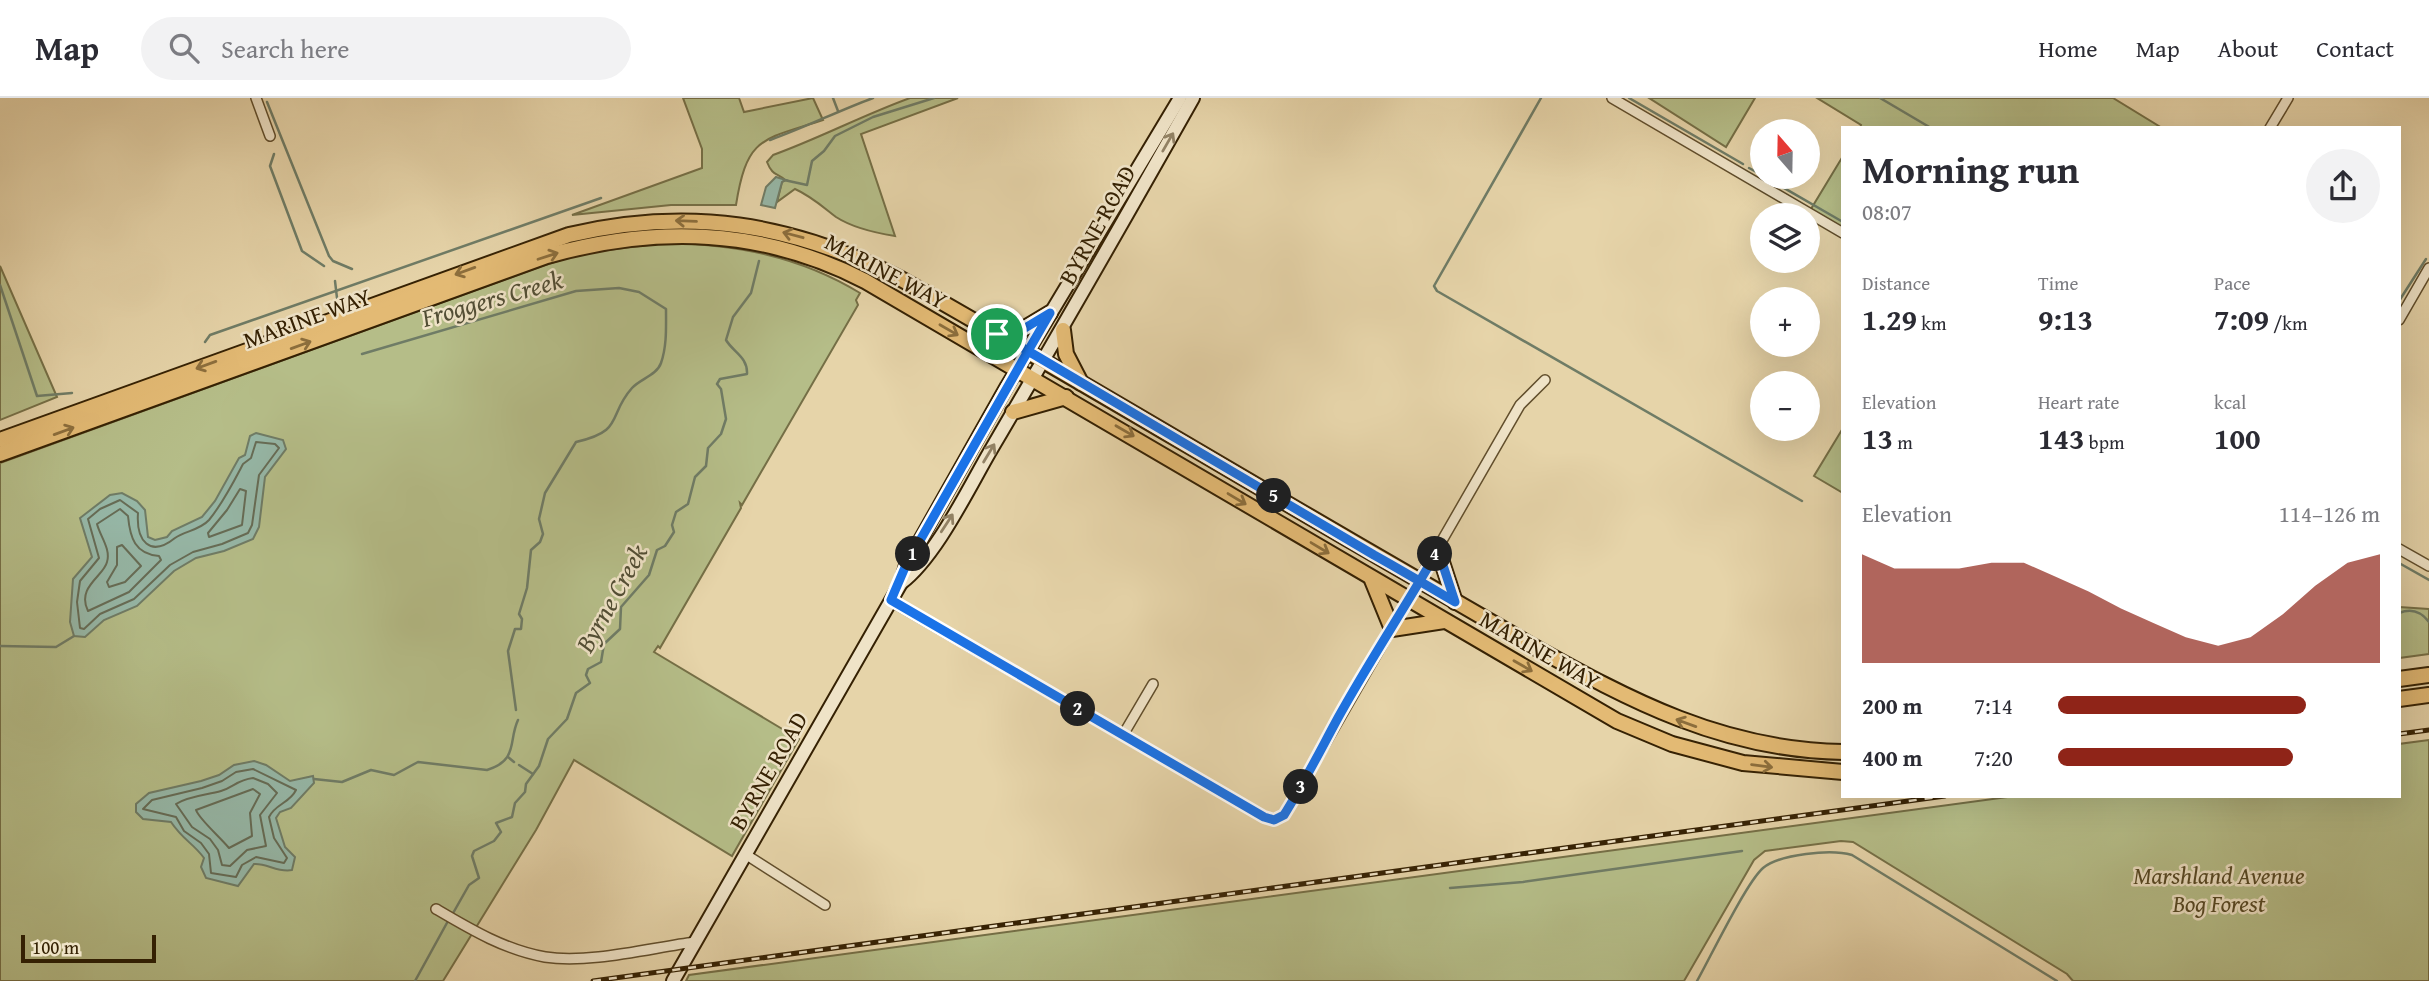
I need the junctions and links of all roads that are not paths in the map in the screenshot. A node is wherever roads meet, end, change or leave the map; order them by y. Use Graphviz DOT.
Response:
graph roads {
  1 [pos="256,98"];
  2 [pos="1180,98"];
  3 [pos="1193,98"];
  4 [pos="1612,98"];
  5 [pos="2288,98"];
  6 [pos="2271,126"];
  7 [pos="270,136"];
  8 [pos="1841,232"];
  9 [pos="2429,268"];
  10 [pos="1050,313"];
  11 [pos="2401,317"];
  12 [pos="1063,330"];
  13 [pos="997,334"];
  14 [pos="1028,351"];
  15 [pos="1044,360"];
  16 [pos="1017,370"];
  17 [pos="1033,379"];
  18 [pos="1545,380"];
  19 [pos="1082,384"];
  20 [pos="1066,397"];
  21 [pos="1013,412"];
  22 [pos="0,440"];
  23 [pos="0,454"];
  24 [pos="1438,550"];
  25 [pos="2401,551"];
  26 [pos="2429,566"];
  27 [pos="1372,580"];
  28 [pos="1420,581"];
  29 [pos="901,583"];
  30 [pos="1410,599"];
  31 [pos="891,600"];
  32 [pos="1455,602"];
  33 [pos="1444,621"];
  34 [pos="1392,629"];
  35 [pos="2429,675"];
  36 [pos="2401,679"];
  37 [pos="1153,684"];
  38 [pos="2429,695"];
  39 [pos="2401,699"];
  40 [pos="1123,735"];
  41 [pos="1841,752"];
  42 [pos="1841,772"];
  43 [pos="744,854"];
  44 [pos="825,905"];
  45 [pos="436,909"];
  46 [pos="695,942"];
  47 [pos="673,981"];
  1 -- 7 [label="street"];
  2 -- 10 [label="street, BYRNE ROAD"];
  12 -- 3 [label="street, BYRNE ROAD, one-way"];
  4 -- 8 [label="street"];
  5 -- 6 [label="street"];
  9 -- 11 [label="street"];
  10 -- 13 [label="main road"];
  10 -- 14 [label="street, BYRNE ROAD"];
  12 -- 15 [label="street, BYRNE ROAD"];
  12 -- 19 [label="main road"];
  13 -- 14 [label="main road, MARINE WAY"];
  13 -- 22 [label="main road, MARINE WAY, one-way"];
  14 -- 15 [label="main road, MARINE WAY"];
  14 -- 16 [label="street, BYRNE ROAD"];
  15 -- 17 [label="street, BYRNE ROAD"];
  15 -- 19 [label="main road, MARINE WAY"];
  16 -- 17 [label="main road, MARINE WAY"];
  23 -- 16 [label="main road, MARINE WAY, one-way"];
  16 -- 29 [label="street, BYRNE ROAD"];
  17 -- 20 [label="main road, MARINE WAY"];
  17 -- 21 [label="street, BYRNE ROAD"];
  18 -- 24 [label="street"];
  19 -- 28 [label="main road, MARINE WAY"];
  20 -- 21 [label="main road"];
  20 -- 27 [label="main road, MARINE WAY, one-way"];
  29 -- 21 [label="street, BYRNE ROAD, one-way"];
  24 -- 28 [label="street"];
  24 -- 32 [label="main road"];
  25 -- 26 [label="street"];
  27 -- 30 [label="main road, MARINE WAY"];
  27 -- 34 [label="main road"];
  28 -- 30 [label="street"];
  28 -- 32 [label="main road, MARINE WAY"];
  29 -- 31 [label="street, BYRNE ROAD"];
  30 -- 33 [label="main road, MARINE WAY"];
  30 -- 34 [label="street"];
  31 -- 40 [label="street"];
  31 -- 43 [label="street, BYRNE ROAD"];
  41 -- 32 [label="main road, MARINE WAY, one-way"];
  33 -- 34 [label="main road"];
  33 -- 42 [label="main road, MARINE WAY, one-way"];
  34 -- 40 [label="street"];
  35 -- 36 [label="main road"];
  37 -- 40 [label="street"];
  38 -- 39 [label="main road"];
  43 -- 44 [label="street"];
  43 -- 46 [label="street, BYRNE ROAD"];
  45 -- 46 [label="street"];
  46 -- 47 [label="street, BYRNE ROAD"];
}
